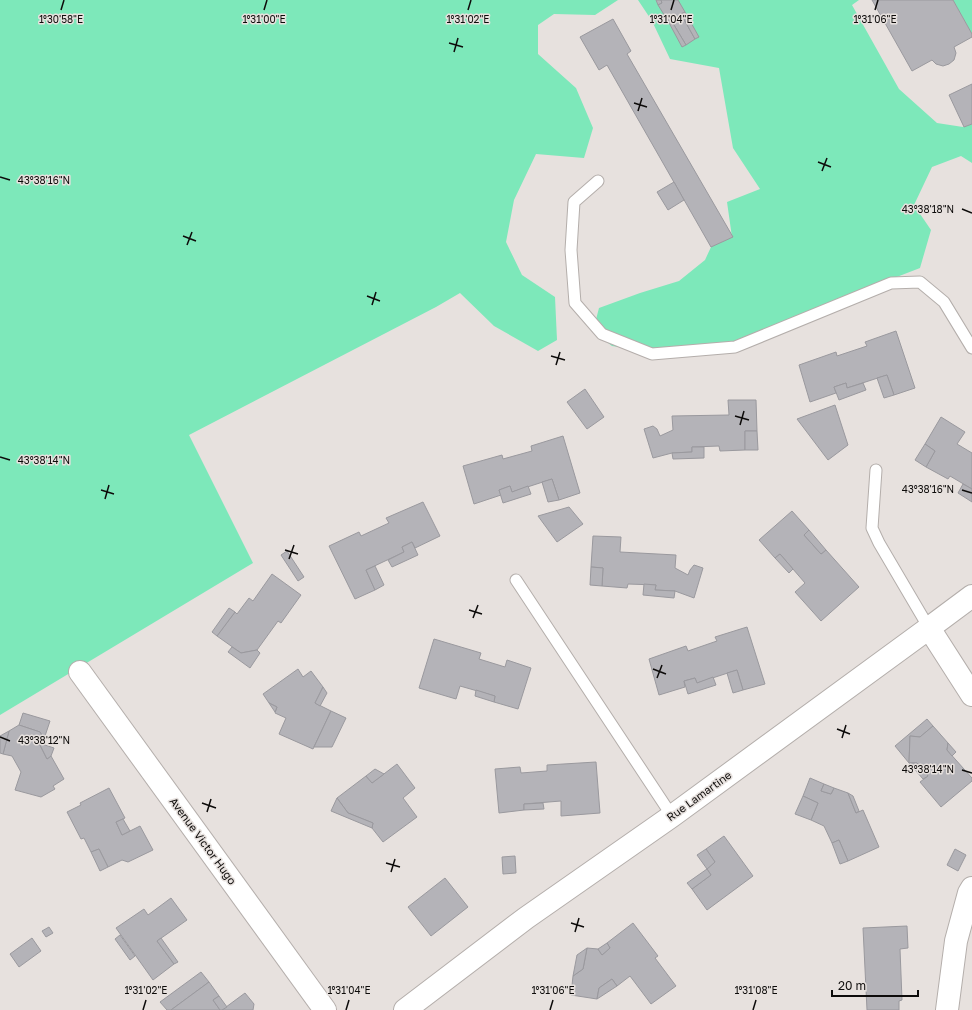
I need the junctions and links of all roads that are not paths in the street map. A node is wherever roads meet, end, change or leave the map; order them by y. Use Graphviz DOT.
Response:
graph roads {
  1 [pos="598,181"];
  2 [pos="972,348"];
  3 [pos="876,470"];
  4 [pos="516,580"];
  5 [pos="972,596"];
  6 [pos="929,628"];
  7 [pos="80,672"];
  8 [pos="972,695"];
  9 [pos="672,816"];
  10 [pos="972,888"];
  11 [pos="325,1010"];
  12 [pos="405,1010"];
  13 [pos="947,1010"];
  1 -- 2 [label="lane"];
  3 -- 6 [label="lane"];
  4 -- 9 [label="lane"];
  5 -- 6 [label="street, Rue Lamartine"];
  6 -- 8 [label="street"];
  6 -- 9 [label="street, Rue Lamartine"];
  7 -- 11 [label="street, Avenue Victor Hugo"];
  9 -- 12 [label="street, Rue Lamartine"];
  10 -- 13 [label="street"];
}
